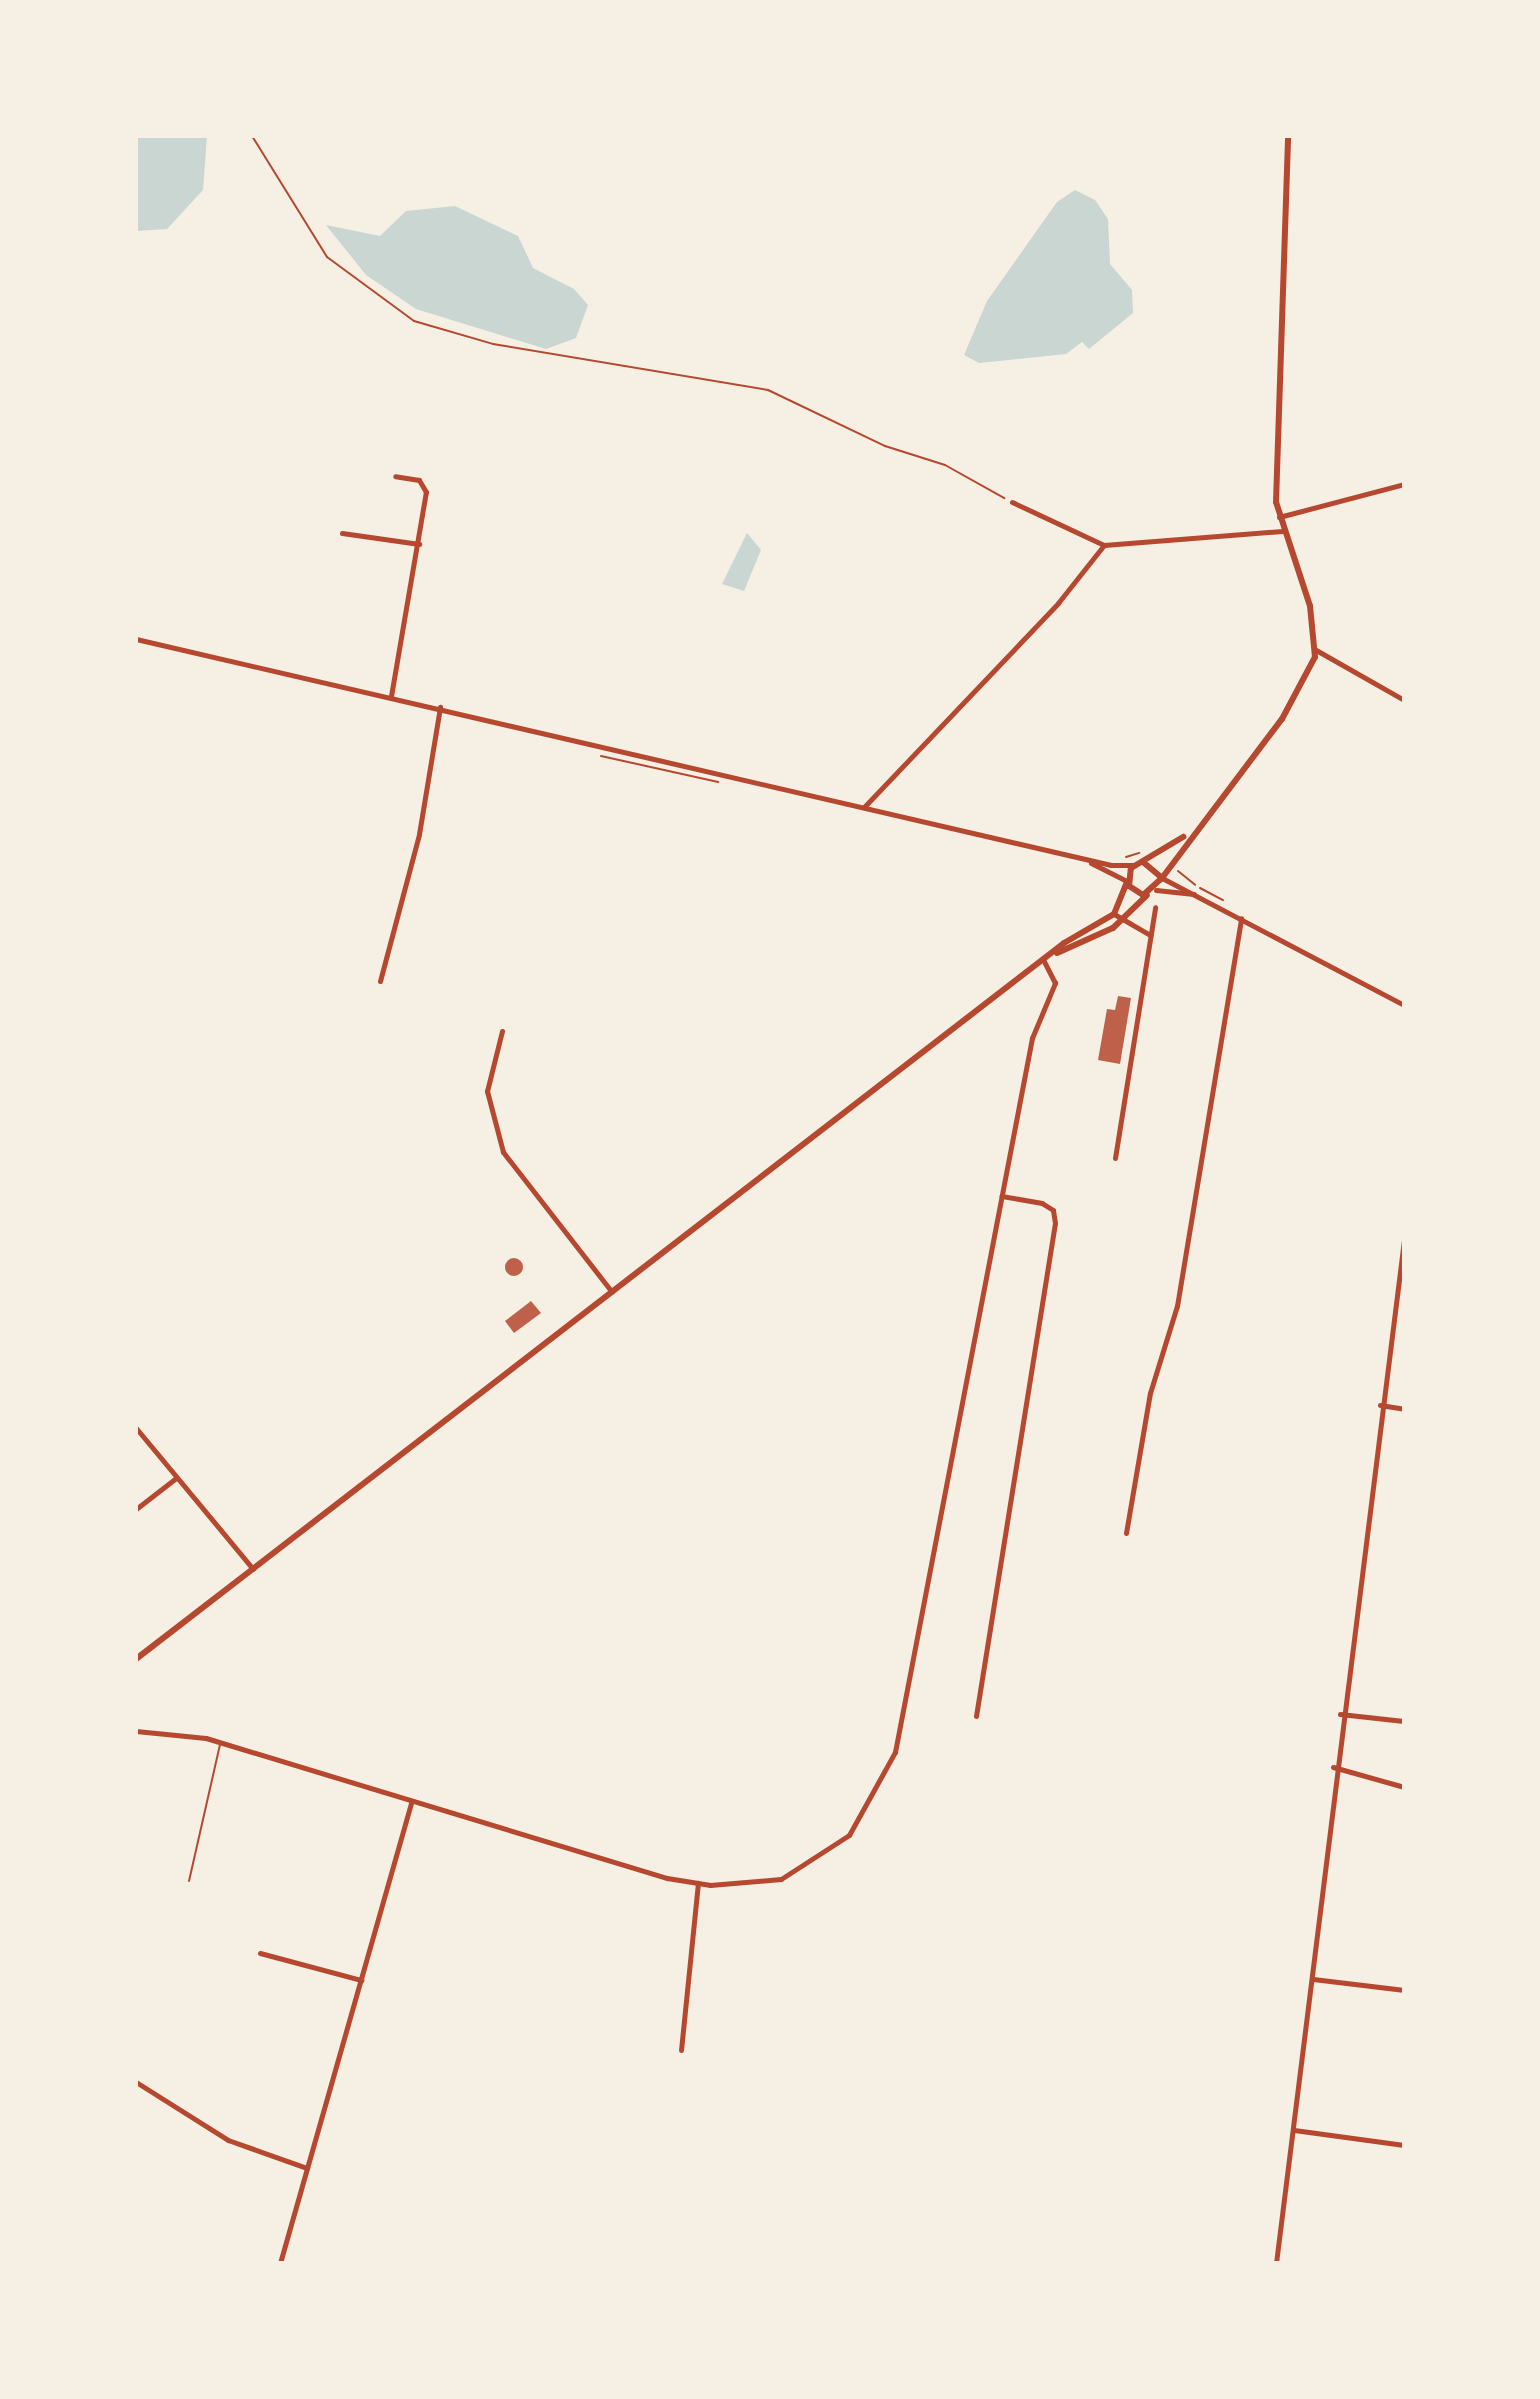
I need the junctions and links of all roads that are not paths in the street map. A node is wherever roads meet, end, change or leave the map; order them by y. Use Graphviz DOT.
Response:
graph roads {
  1 [pos="1288,136"];
  2 [pos="395,476"];
  3 [pos="1404,484"];
  4 [pos="1012,502"];
  5 [pos="1278,517"];
  6 [pos="1282,531"];
  7 [pos="342,533"];
  8 [pos="419,544"];
  9 [pos="1104,545"];
  10 [pos="136,639"];
  11 [pos="1316,650"];
  12 [pos="391,696"];
  13 [pos="1404,700"];
  14 [pos="440,707"];
  15 [pos="864,807"];
  16 [pos="1191,832"];
  17 [pos="1083,858"];
  18 [pos="1143,862"];
  19 [pos="1135,865"];
  20 [pos="1162,878"];
  21 [pos="1127,881"];
  22 [pos="1156,890"];
  23 [pos="1195,894"];
  24 [pos="1147,895"];
  25 [pos="1155,907"];
  26 [pos="1114,914"];
  27 [pos="1241,918"];
  28 [pos="1121,921"];
  29 [pos="1150,935"];
  30 [pos="1044,961"];
  31 [pos="380,981"];
  32 [pos="1404,1005"];
  33 [pos="502,1031"];
  34 [pos="1115,1158"];
  35 [pos="1002,1196"];
  36 [pos="1404,1240"];
  37 [pos="612,1292"];
  38 [pos="1380,1405"];
  39 [pos="1404,1409"];
  40 [pos="136,1428"];
  41 [pos="176,1478"];
  42 [pos="136,1509"];
  43 [pos="1126,1533"];
  44 [pos="253,1569"];
  45 [pos="136,1659"];
  46 [pos="1340,1714"];
  47 [pos="976,1716"];
  48 [pos="1404,1721"];
  49 [pos="136,1731"];
  50 [pos="220,1742"];
  51 [pos="1333,1767"];
  52 [pos="1404,1787"];
  53 [pos="412,1801"];
  54 [pos="189,1881"];
  55 [pos="698,1883"];
  56 [pos="260,1953"];
  57 [pos="1313,1979"];
  58 [pos="361,1980"];
  59 [pos="1404,1990"];
  60 [pos="681,2050"];
  61 [pos="136,2082"];
  62 [pos="1294,2130"];
  63 [pos="1404,2145"];
  64 [pos="307,2168"];
  65 [pos="280,2263"];
  66 [pos="1276,2263"];
  1 -- 5 [label="street"];
  2 -- 8 [label="street"];
  3 -- 5 [label="street"];
  4 -- 9 [label="street"];
  5 -- 6 [label="street"];
  6 -- 9 [label="street"];
  6 -- 11 [label="street"];
  7 -- 8 [label="street"];
  8 -- 12 [label="street"];
  9 -- 15 [label="street"];
  10 -- 12 [label="street"];
  11 -- 13 [label="street"];
  11 -- 16 [label="street"];
  12 -- 14 [label="street"];
  14 -- 15 [label="street"];
  14 -- 31 [label="street"];
  15 -- 17 [label="street"];
  16 -- 18 [label="street"];
  16 -- 20 [label="street"];
  17 -- 19 [label="street"];
  17 -- 21 [label="street"];
  18 -- 19 [label="street"];
  18 -- 20 [label="street"];
  19 -- 21 [label="street"];
  20 -- 22 [label="street"];
  20 -- 23 [label="street"];
  21 -- 24 [label="street"];
  21 -- 26 [label="street"];
  22 -- 23 [label="street"];
  22 -- 24 [label="street"];
  23 -- 27 [label="street"];
  24 -- 28 [label="street"];
  25 -- 29 [label="street"];
  26 -- 28 [label="street"];
  26 -- 30 [label="street"];
  27 -- 32 [label="street"];
  27 -- 43 [label="street"];
  28 -- 29 [label="street"];
  28 -- 30 [label="street"];
  29 -- 34 [label="street"];
  30 -- 35 [label="street"];
  30 -- 37 [label="street"];
  33 -- 37 [label="street"];
  35 -- 47 [label="street"];
  35 -- 55 [label="street"];
  36 -- 38 [label="street"];
  37 -- 44 [label="street"];
  38 -- 39 [label="street"];
  38 -- 46 [label="street"];
  40 -- 41 [label="street"];
  41 -- 42 [label="street"];
  41 -- 44 [label="street"];
  44 -- 45 [label="street"];
  46 -- 48 [label="street"];
  46 -- 51 [label="street"];
  49 -- 50 [label="street"];
  50 -- 53 [label="street"];
  50 -- 54 [label="lane"];
  51 -- 52 [label="street"];
  51 -- 57 [label="street"];
  53 -- 55 [label="street"];
  53 -- 58 [label="street"];
  55 -- 60 [label="street"];
  56 -- 58 [label="street"];
  57 -- 59 [label="street"];
  57 -- 62 [label="street"];
  58 -- 64 [label="street"];
  61 -- 64 [label="street"];
  62 -- 63 [label="street"];
  62 -- 66 [label="street"];
  64 -- 65 [label="street"];
}
